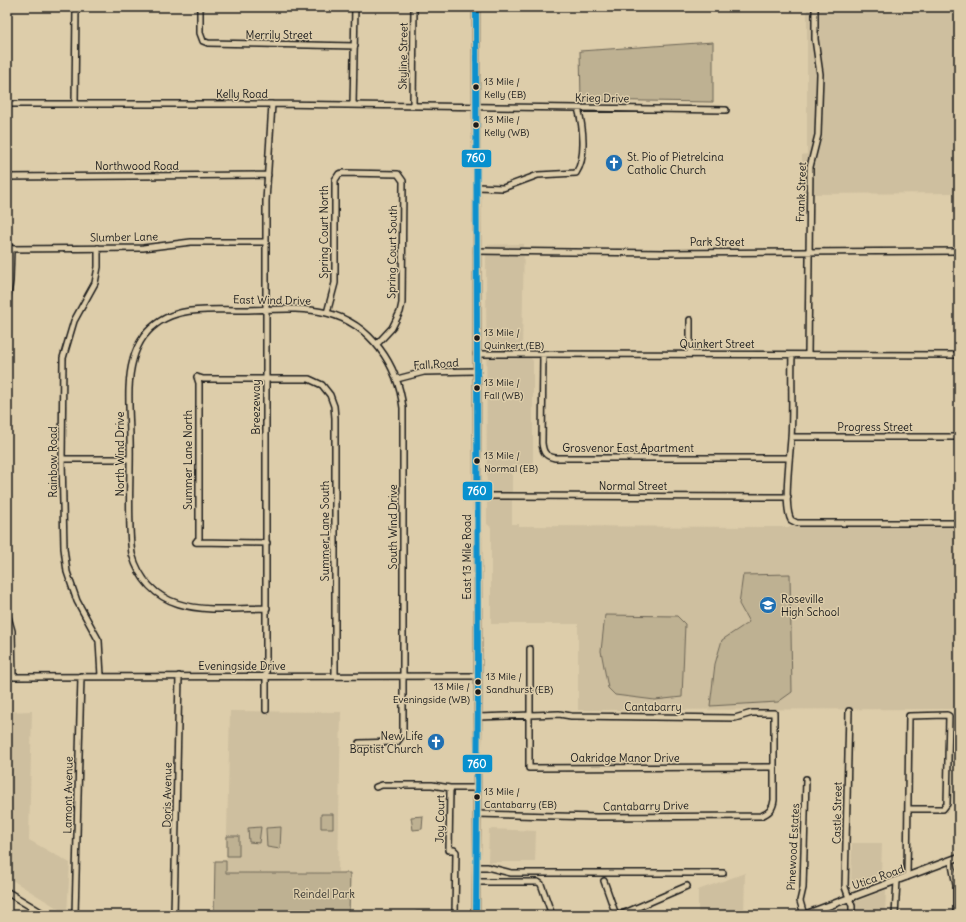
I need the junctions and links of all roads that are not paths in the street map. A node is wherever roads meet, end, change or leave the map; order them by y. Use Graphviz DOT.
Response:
graph roads {
  1 [pos="76,7"];
  2 [pos="200,7"];
  3 [pos="355,7"];
  4 [pos="414,7"];
  5 [pos="476,7"];
  6 [pos="815,7"];
  7 [pos="355,46"];
  8 [pos="75,103"];
  9 [pos="7,104"];
  10 [pos="272,104"];
  11 [pos="353,105"];
  12 [pos="413,106"];
  13 [pos="477,106"];
  14 [pos="578,108"];
  15 [pos="726,110"];
  16 [pos="268,175"];
  17 [pos="337,176"];
  18 [pos="7,177"];
  19 [pos="477,187"];
  20 [pos="266,242"];
  21 [pos="9,248"];
  22 [pos="98,248"];
  23 [pos="476,250"];
  24 [pos="959,251"];
  25 [pos="810,252"];
  26 [pos="7,303"];
  27 [pos="266,310"];
  28 [pos="327,313"];
  29 [pos="166,318"];
  30 [pos="690,320"];
  31 [pos="376,344"];
  32 [pos="476,354"];
  33 [pos="543,354"];
  34 [pos="690,354"];
  35 [pos="808,354"];
  36 [pos="959,354"];
  37 [pos="792,355"];
  38 [pos="476,371"];
  39 [pos="266,378"];
  40 [pos="397,379"];
  41 [pos="959,437"];
  42 [pos="792,438"];
  43 [pos="789,458"];
  44 [pos="62,459"];
  45 [pos="130,459"];
  46 [pos="477,496"];
  47 [pos="788,496"];
  48 [pos="959,523"];
  49 [pos="267,544"];
  50 [pos="267,608"];
  51 [pos="7,613"];
  52 [pos="530,649"];
  53 [pos="81,676"];
  54 [pos="101,676"];
  55 [pos="179,676"];
  56 [pos="267,676"];
  57 [pos="335,676"];
  58 [pos="403,676"];
  59 [pos="478,676"];
  60 [pos="7,677"];
  61 [pos="13,677"];
  62 [pos="266,710"];
  63 [pos="849,711"];
  64 [pos="529,714"];
  65 [pos="478,717"];
  66 [pos="359,743"];
  67 [pos="774,767"];
  68 [pos="806,779"];
  69 [pos="376,787"];
  70 [pos="450,788"];
  71 [pos="477,788"];
  72 [pos="908,809"];
  73 [pos="477,814"];
  74 [pos="959,858"];
  75 [pos="951,860"];
  76 [pos="476,867"];
  77 [pos="723,873"];
  78 [pos="907,878"];
  79 [pos="604,881"];
  80 [pos="897,881"];
  81 [pos="476,882"];
  82 [pos="687,886"];
  83 [pos="7,892"];
  84 [pos="848,898"];
  85 [pos="45,915"];
  86 [pos="75,915"];
  87 [pos="174,915"];
  88 [pos="418,915"];
  89 [pos="447,915"];
  90 [pos="455,915"];
  91 [pos="476,915"];
  92 [pos="552,915"];
  93 [pos="616,915"];
  94 [pos="620,915"];
  95 [pos="804,915"];
  96 [pos="852,915"];
  97 [pos="895,915"];
  98 [pos="956,915"];
  1 -- 8 [label="street"];
  2 -- 7 [label="street, Merrily Street"];
  3 -- 7 [label="street"];
  4 -- 12 [label="street, Skyline Street"];
  5 -- 13 [label="main road, East 13 Mile Road"];
  6 -- 25 [label="street, Frank Street"];
  7 -- 11 [label="street"];
  8 -- 9 [label="street, Kelly Road"];
  8 -- 10 [label="street, Kelly Road"];
  10 -- 11 [label="street, Kelly Road"];
  10 -- 16 [label="street, Breezeway"];
  11 -- 12 [label="street, Kelly Road"];
  12 -- 13 [label="street, Kelly Road"];
  13 -- 14 [label="street, Krieg Drive"];
  13 -- 19 [label="main road, East 13 Mile Road"];
  14 -- 15 [label="street, Krieg Drive"];
  14 -- 19 [label="street"];
  16 -- 18 [label="street, Northwood Road"];
  16 -- 20 [label="street, Breezeway"];
  17 -- 28 [label="street, Spring Court North"];
  17 -- 31 [label="street, Spring Court South"];
  19 -- 23 [label="main road, East 13 Mile Road"];
  20 -- 22 [label="street, Slumber Lane"];
  20 -- 27 [label="street, Breezeway"];
  21 -- 22 [label="street, Slumber Lane"];
  21 -- 26 [label="street"];
  22 -- 44 [label="street, Rainbow Road"];
  23 -- 25 [label="street, Park Street"];
  23 -- 32 [label="main road, East 13 Mile Road"];
  24 -- 25 [label="street, Park Street"];
  25 -- 35 [label="street, Frank Street"];
  27 -- 28 [label="street, East Wind Drive"];
  27 -- 29 [label="street, East Wind Drive"];
  27 -- 39 [label="street, Breezeway"];
  28 -- 31 [label="street, East Wind Drive"];
  29 -- 45 [label="street, North Wind Drive"];
  30 -- 34 [label="street"];
  31 -- 40 [label="street, East Wind Drive"];
  32 -- 33 [label="street, Quinkert Street"];
  32 -- 38 [label="main road, East 13 Mile Road"];
  33 -- 34 [label="street, Quinkert Street"];
  33 -- 43 [label="street, Grosvenor East Apartment"];
  34 -- 37 [label="street, Quinkert Street"];
  35 -- 36 [label="street, Quinkert Street"];
  35 -- 37 [label="street, Quinkert Street"];
  37 -- 42 [label="street"];
  38 -- 40 [label="street, Fall Road"];
  38 -- 46 [label="main road, East 13 Mile Road"];
  39 -- 49 [label="street, Breezeway"];
  39 -- 49 [label="street, Summer Lane North"];
  39 -- 57 [label="street, Summer Lane South"];
  40 -- 58 [label="street, South Wind Drive"];
  41 -- 42 [label="street, Progress Street"];
  42 -- 43 [label="street"];
  43 -- 47 [label="street"];
  44 -- 45 [label="street"];
  44 -- 54 [label="street, Rainbow Road"];
  45 -- 50 [label="street, North Wind Drive"];
  46 -- 47 [label="street, Normal Street"];
  46 -- 59 [label="main road, East 13 Mile Road"];
  47 -- 48 [label="street"];
  49 -- 50 [label="street, Breezeway"];
  50 -- 56 [label="street, Breezeway"];
  51 -- 61 [label="street"];
  52 -- 64 [label="street"];
  53 -- 54 [label="street, Eveningside Drive"];
  53 -- 61 [label="street, Eveningside Drive"];
  53 -- 86 [label="street, Lamont Avenue"];
  54 -- 55 [label="street, Eveningside Drive"];
  55 -- 56 [label="street, Eveningside Drive"];
  55 -- 87 [label="street, Doris Avenue"];
  56 -- 57 [label="street, Eveningside Drive"];
  56 -- 62 [label="street, Breezeway"];
  57 -- 58 [label="street, Eveningside Drive"];
  58 -- 59 [label="street, Eveningside Drive"];
  58 -- 66 [label="street, South Wind Drive"];
  59 -- 65 [label="main road, East 13 Mile Road"];
  60 -- 61 [label="street, Eveningside Drive"];
  63 -- 84 [label="street, Castle Street"];
  64 -- 65 [label="street, Cantabarry"];
  64 -- 67 [label="street, Oakridge Manor Drive"];
  64 -- 67 [label="street, Cantabarry"];
  65 -- 71 [label="main road, East 13 Mile Road"];
  67 -- 73 [label="street, Cantabarry Drive"];
  68 -- 95 [label="street, Pinewood Estates"];
  69 -- 70 [label="street"];
  70 -- 71 [label="street"];
  70 -- 90 [label="street, Joy Court"];
  71 -- 73 [label="main road, East 13 Mile Road"];
  72 -- 72 [label="street"];
  72 -- 78 [label="street"];
  73 -- 76 [label="main road, East 13 Mile Road"];
  74 -- 75 [label="main road, Utica Road"];
  75 -- 78 [label="main road, Utica Road"];
  75 -- 98 [label="street"];
  76 -- 77 [label="street"];
  76 -- 81 [label="main road, East 13 Mile Road"];
  78 -- 80 [label="main road, Utica Road"];
  79 -- 93 [label="street"];
  80 -- 84 [label="main road, Utica Road"];
  80 -- 97 [label="street"];
  81 -- 91 [label="main road, East 13 Mile Road"];
  81 -- 92 [label="street"];
  82 -- 94 [label="street"];
  83 -- 85 [label="main road"];
  84 -- 95 [label="main road, Utica Road"];
  84 -- 96 [label="street, Castle Street"];
  88 -- 89 [label="street"];
}
